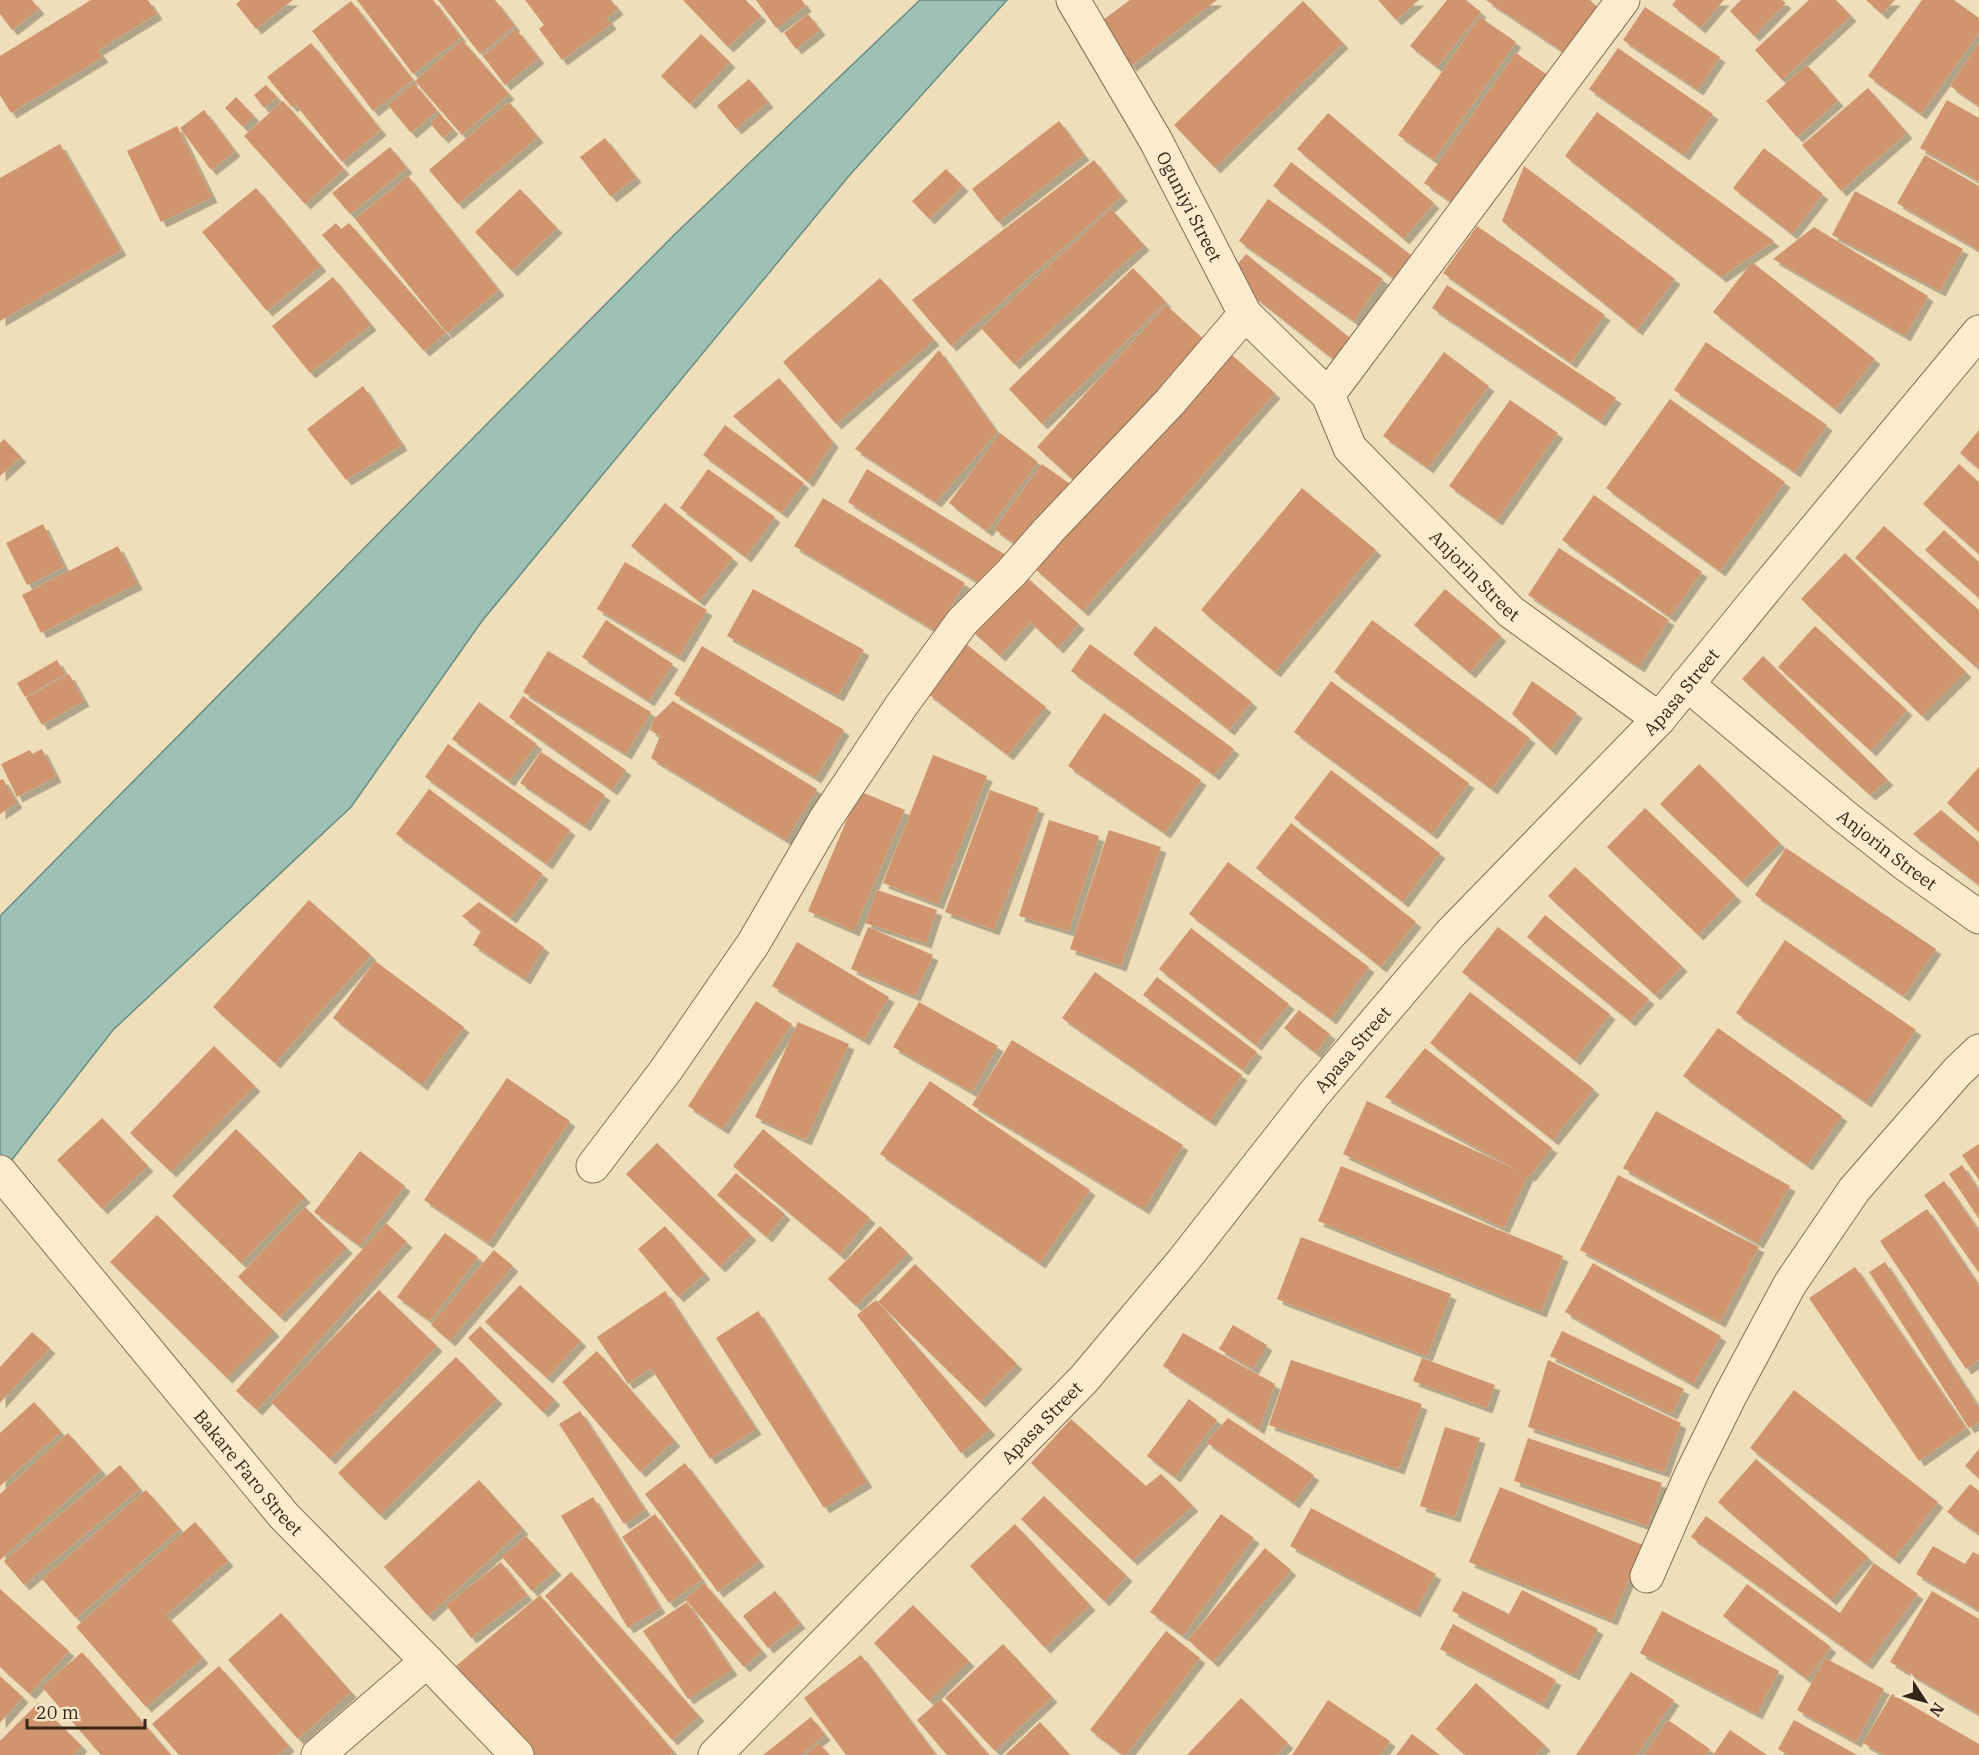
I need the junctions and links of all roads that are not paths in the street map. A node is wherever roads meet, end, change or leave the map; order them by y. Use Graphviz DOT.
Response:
graph roads {
  1 [pos="1073,0"];
  2 [pos="1623,0"];
  3 [pos="1245,314"];
  4 [pos="1979,332"];
  5 [pos="1328,395"];
  6 [pos="1687,684"];
  7 [pos="1659,719"];
  8 [pos="1979,917"];
  9 [pos="1979,1051"];
  10 [pos="593,1166"];
  11 [pos="0,1172"];
  12 [pos="1647,1576"];
  13 [pos="427,1660"];
  14 [pos="318,1755"];
  15 [pos="517,1755"];
  16 [pos="715,1755"];
  1 -- 3 [label="street, Oguniyi Street"];
  2 -- 5 [label="street"];
  3 -- 5 [label="street, Oguniyi Street"];
  3 -- 10 [label="street"];
  4 -- 6 [label="street, Apasa Street"];
  5 -- 7 [label="street, Anjorin Street"];
  6 -- 7 [label="street, Apasa Street"];
  6 -- 8 [label="street, Anjorin Street"];
  7 -- 16 [label="street, Apasa Street"];
  9 -- 12 [label="street"];
  11 -- 13 [label="street, Bakare Faro Street"];
  13 -- 14 [label="street"];
  13 -- 15 [label="street, Bakare Faro Street"];
}
